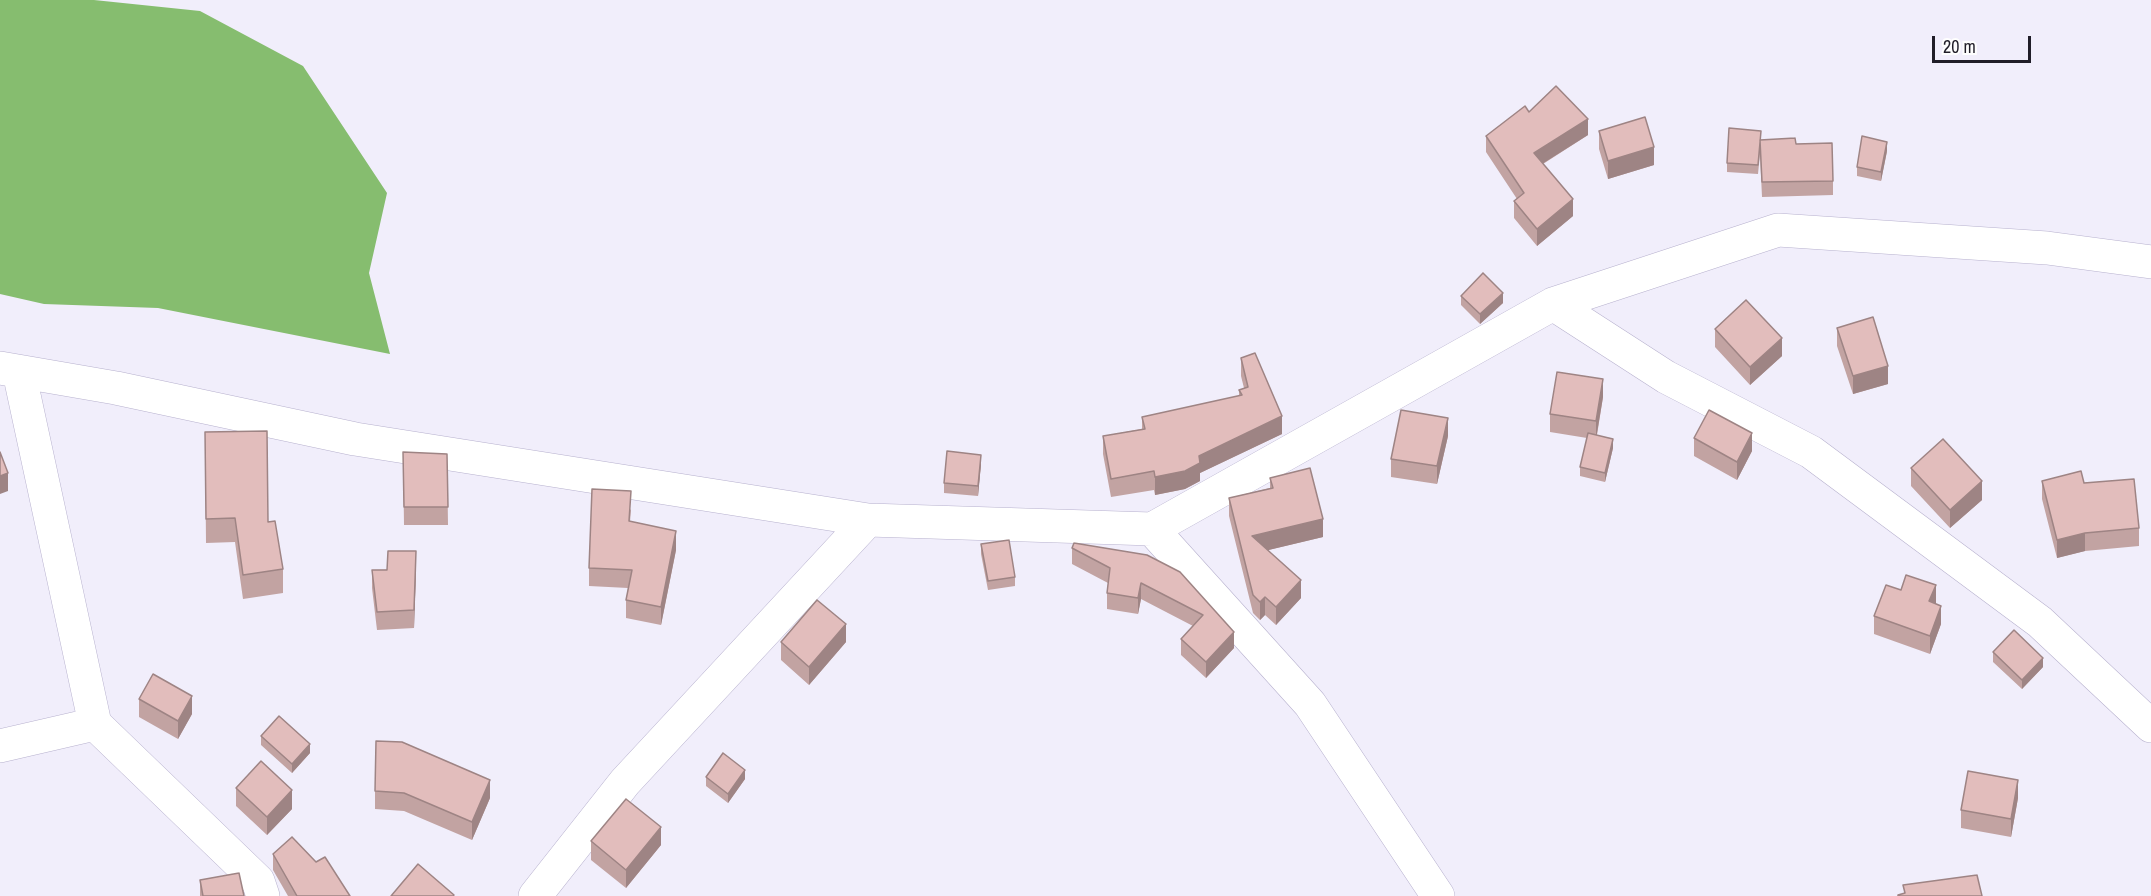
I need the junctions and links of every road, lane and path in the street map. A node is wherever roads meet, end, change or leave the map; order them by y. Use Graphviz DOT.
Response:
graph roads {
  1 [pos="2151,262"];
  2 [pos="1553,304"];
  3 [pos="9,370"];
  4 [pos="868,520"];
  5 [pos="1152,529"];
  6 [pos="95,724"];
  7 [pos="2151,726"];
  8 [pos="0,746"];
  9 [pos="263,896"];
  10 [pos="536,896"];
  11 [pos="1438,896"];
  1 -- 2 [label="street"];
  2 -- 5 [label="street"];
  2 -- 7 [label="street"];
  3 -- 4 [label="street"];
  3 -- 6 [label="street"];
  4 -- 5 [label="street"];
  4 -- 10 [label="street"];
  5 -- 11 [label="street"];
  6 -- 8 [label="street"];
  6 -- 9 [label="street"];
}
